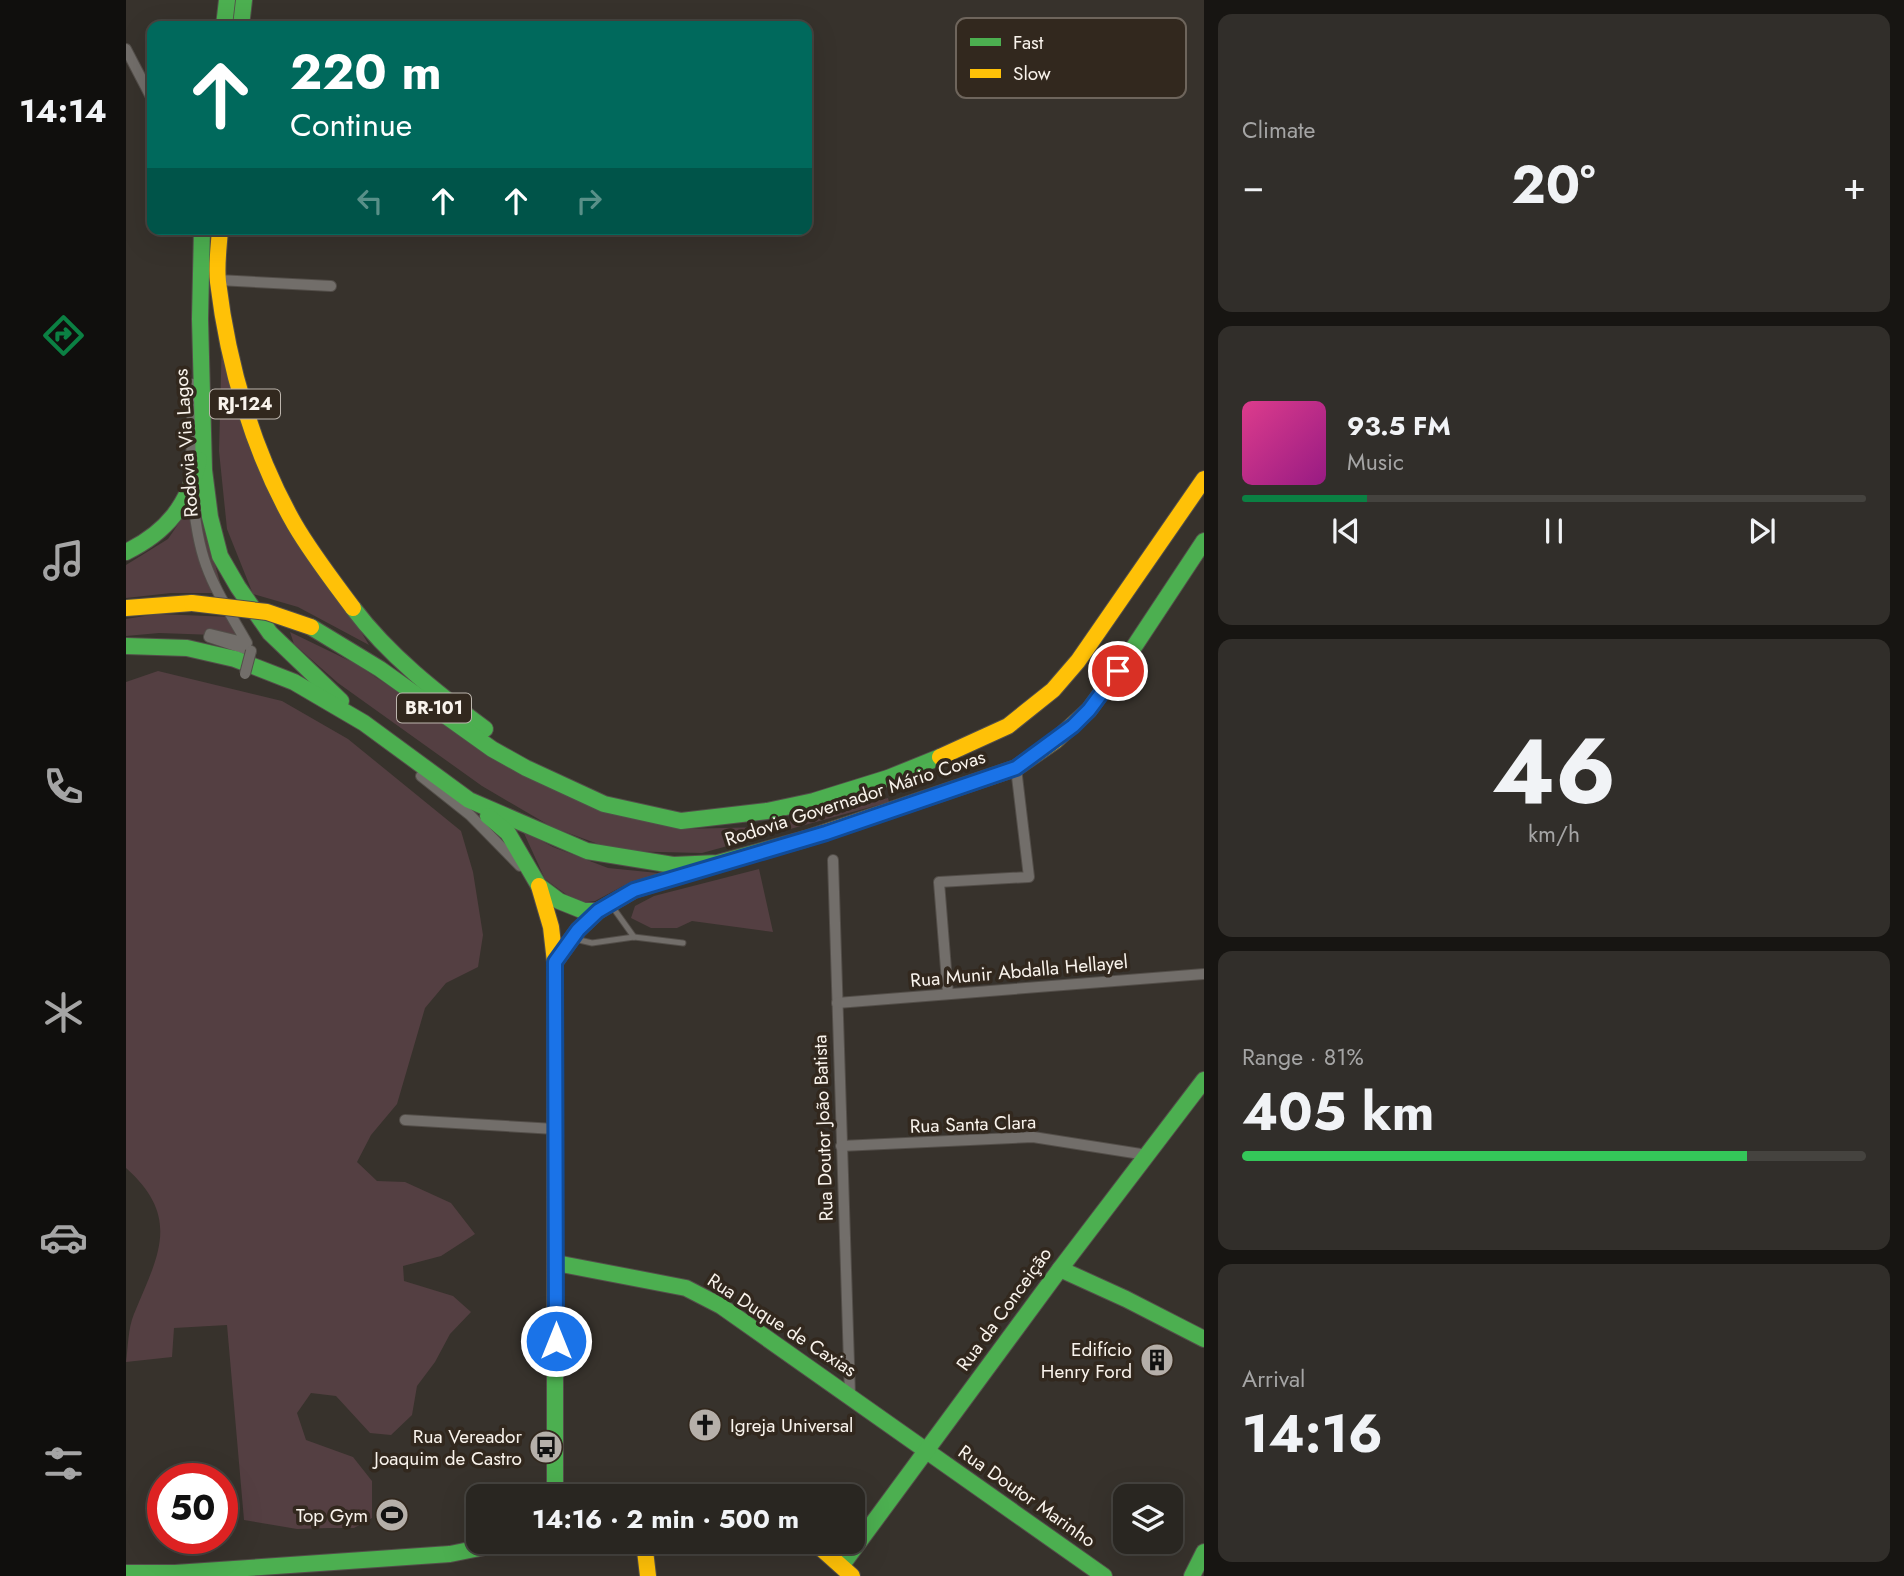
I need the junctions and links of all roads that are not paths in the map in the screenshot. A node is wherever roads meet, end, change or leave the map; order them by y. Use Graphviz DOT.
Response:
graph roads {
  1 [pos="227,0"];
  2 [pos="244,0"];
  3 [pos="225,21"];
  4 [pos="242,21"];
  5 [pos="126,49"];
  6 [pos="147,89"];
  7 [pos="196,235"];
  8 [pos="202,235"];
  9 [pos="220,235"];
  10 [pos="218,280"];
  11 [pos="331,286"];
  12 [pos="203,442"];
  13 [pos="1204,480"];
  14 [pos="191,487"];
  15 [pos="1204,543"];
  16 [pos="126,552"];
  17 [pos="126,608"];
  18 [pos="126,646"];
  19 [pos="364,723"];
  20 [pos="1016,768"];
  21 [pos="560,784"];
  22 [pos="469,800"];
  23 [pos="833,860"];
  24 [pos="718,863"];
  25 [pos="539,886"];
  26 [pos="605,908"];
  27 [pos="634,937"];
  28 [pos="573,939"];
  29 [pos="683,943"];
  30 [pos="555,962"];
  31 [pos="1204,974"];
  32 [pos="948,994"];
  33 [pos="837,1003"];
  34 [pos="1204,1080"];
  35 [pos="405,1120"];
  36 [pos="555,1129"];
  37 [pos="841,1146"];
  38 [pos="1147,1155"];
  39 [pos="556,1264"];
  40 [pos="1060,1269"];
  41 [pos="1204,1339"];
  42 [pos="850,1395"];
  43 [pos="926,1451"];
  44 [pos="555,1484"];
  45 [pos="466,1551"];
  46 [pos="1204,1552"];
  47 [pos="645,1554"];
  48 [pos="828,1554"];
  49 [pos="847,1571"];
  50 [pos="126,1573"];
  51 [pos="648,1576"];
  52 [pos="1104,1576"];
  53 [pos="1192,1576"];
  1 -- 3 [label="main road"];
  2 -- 4 [label="main road"];
  5 -- 6 [label="street"];
  7 -- 14 [label="street"];
  8 -- 12 [label="main road, Rodovia Via Lagos / RJ-124"];
  9 -- 10 [label="main road, RJ-124"];
  10 -- 11 [label="street"];
  10 -- 21 [label="main road, RJ-124"];
  12 -- 14 [label="main road, RJ-124"];
  12 -- 19 [label="main road, Rodovia Via Lagos / RJ-124"];
  13 -- 21 [label="main road, Rodovia Governador Mário Covas / BR-101"];
  14 -- 16 [label="main road, RJ-124"];
  14 -- 25 [label="street, bridge"];
  15 -- 20 [label="main road, Rodovia Governador Mário Covas / BR-101"];
  17 -- 21 [label="main road, Rodovia Governador Mário Covas / BR-101, bridge"];
  18 -- 19 [label="main road, Rodovia Governador Mário Covas / BR-101"];
  19 -- 22 [label="main road, Rodovia Governador Mário Covas / BR-101"];
  20 -- 24 [label="main road, Rodovia Governador Mário Covas / BR-101"];
  20 -- 32 [label="street"];
  22 -- 24 [label="main road, Rodovia Governador Mário Covas / BR-101"];
  22 -- 25 [label="main road"];
  23 -- 33 [label="street, Rua Doutor João Batista"];
  24 -- 26 [label="main road"];
  25 -- 26 [label="main road"];
  25 -- 30 [label="main road"];
  26 -- 27 [label="lane"];
  26 -- 28 [label="main road"];
  27 -- 28 [label="lane"];
  27 -- 29 [label="lane"];
  28 -- 30 [label="main road"];
  30 -- 36 [label="main road"];
  31 -- 32 [label="street, Rua Munir Abdalla Hellayel"];
  32 -- 33 [label="street, Rua Munir Abdalla Hellayel"];
  33 -- 37 [label="street, Rua Doutor João Batista"];
  34 -- 38 [label="main road, Rua da Conceição"];
  35 -- 36 [label="street"];
  36 -- 39 [label="main road"];
  37 -- 38 [label="street, Rua Santa Clara"];
  37 -- 42 [label="street, Rua Doutor João Batista"];
  38 -- 40 [label="main road, Rua da Conceição"];
  39 -- 42 [label="main road, Rua Duque de Caxias"];
  39 -- 44 [label="main road"];
  40 -- 41 [label="main road"];
  40 -- 43 [label="main road, Rua da Conceição"];
  42 -- 43 [label="main road, Rua Duque de Caxias"];
  43 -- 49 [label="main road, Rua da Conceição"];
  43 -- 52 [label="main road, Rua Doutor Marinho"];
  45 -- 50 [label="main road"];
  46 -- 53 [label="main road"];
  47 -- 51 [label="main road"];
  48 -- 49 [label="main road"];
}
